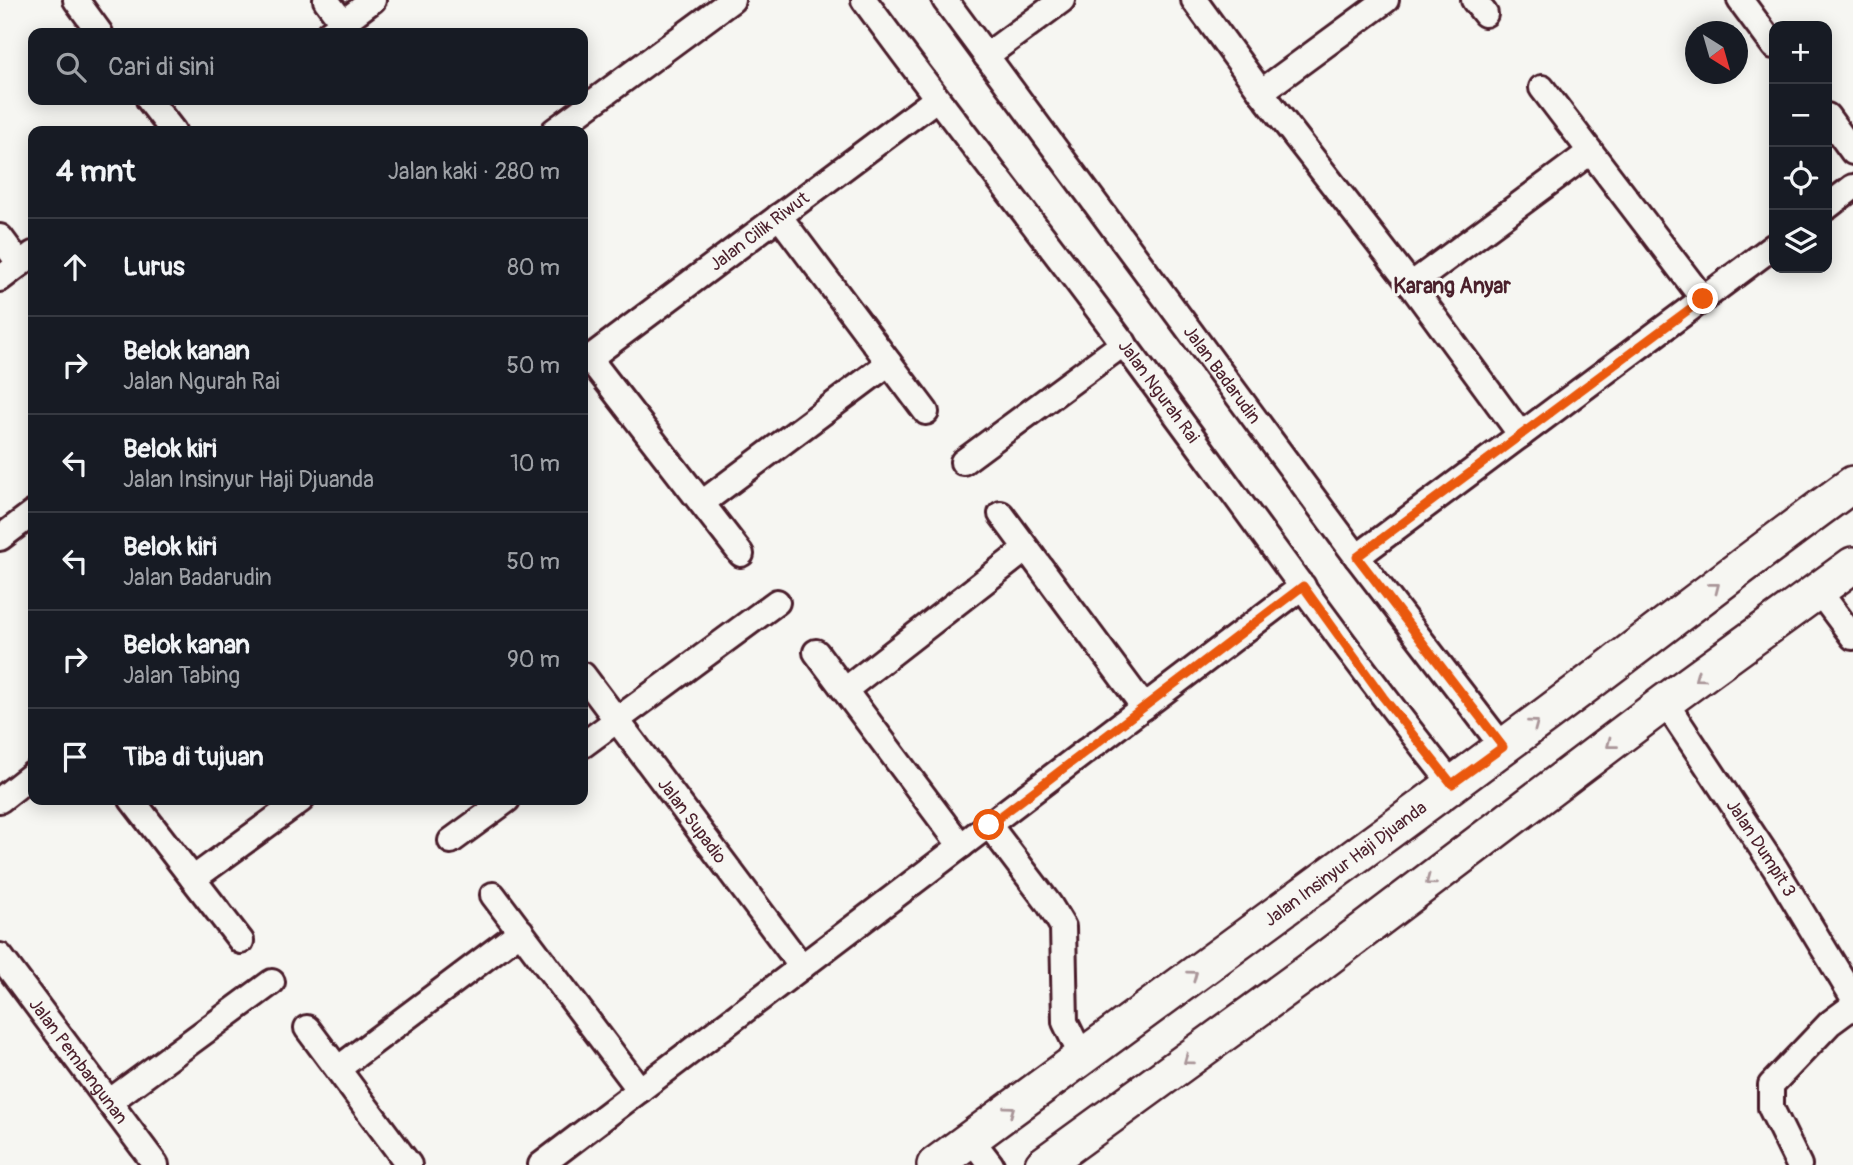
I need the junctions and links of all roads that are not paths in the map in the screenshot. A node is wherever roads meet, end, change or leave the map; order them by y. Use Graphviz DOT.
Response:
graph roads {
  1 [pos="76,0"];
  2 [pos="326,0"];
  3 [pos="373,0"];
  4 [pos="732,0"];
  5 [pos="864,0"];
  6 [pos="944,0"];
  7 [pos="1062,0"];
  8 [pos="1194,0"];
  9 [pos="1386,0"];
  10 [pos="1740,0"];
  11 [pos="96,28"];
  12 [pos="336,28"];
  13 [pos="1769,39"];
  14 [pos="986,55"];
  15 [pos="1542,88"];
  16 [pos="1261,92"];
  17 [pos="936,99"];
  18 [pos="153,105"];
  19 [pos="1832,123"];
  20 [pos="169,126"];
  21 [pos="561,126"];
  22 [pos="1590,152"];
  23 [pos="1853,152"];
  24 [pos="1853,187"];
  25 [pos="1832,203"];
  26 [pos="779,216"];
  27 [pos="0,237"];
  28 [pos="1769,250"];
  29 [pos="27,259"];
  30 [pos="0,279"];
  31 [pos="1411,285"];
  32 [pos="1703,299"];
  33 [pos="1124,343"];
  34 [pos="588,359"];
  35 [pos="588,362"];
  36 [pos="890,363"];
  37 [pos="926,412"];
  38 [pos="1521,435"];
  39 [pos="963,463"];
  40 [pos="1853,484"];
  41 [pos="702,503"];
  42 [pos="1001,514"];
  43 [pos="28,517"];
  44 [pos="0,538"];
  45 [pos="1027,549"];
  46 [pos="741,555"];
  47 [pos="1357,557"];
  48 [pos="1853,565"];
  49 [pos="1303,586"];
  50 [pos="1818,590"];
  51 [pos="777,602"];
  52 [pos="1853,637"];
  53 [pos="816,652"];
  54 [pos="588,682"];
  55 [pos="845,690"];
  56 [pos="1665,702"];
  57 [pos="1144,707"];
  58 [pos="617,720"];
  59 [pos="588,741"];
  60 [pos="1503,747"];
  61 [pos="28,778"];
  62 [pos="1452,784"];
  63 [pos="0,800"];
  64 [pos="136,805"];
  65 [pos="294,805"];
  66 [pos="501,805"];
  67 [pos="989,825"];
  68 [pos="451,841"];
  69 [pos="961,846"];
  70 [pos="193,879"];
  71 [pos="493,895"];
  72 [pos="521,931"];
  73 [pos="241,941"];
  74 [pos="0,956"];
  75 [pos="802,967"];
  76 [pos="272,982"];
  77 [pos="1853,997"];
  78 [pos="1853,1006"];
  79 [pos="307,1028"];
  80 [pos="1082,1057"];
  81 [pos="339,1068"];
  82 [pos="640,1090"];
  83 [pos="109,1102"];
  84 [pos="981,1152"];
  85 [pos="156,1165"];
  86 [pos="409,1165"];
  87 [pos="541,1165"];
  88 [pos="935,1165"];
  89 [pos="1043,1165"];
  90 [pos="1799,1165"];
  1 -- 11 [label="street"];
  2 -- 12 [label="street"];
  3 -- 12 [label="street"];
  4 -- 21 [label="street"];
  5 -- 17 [label="street, Jalan Ngurah Rai"];
  6 -- 14 [label="street, Jalan Badarudin"];
  7 -- 14 [label="street"];
  8 -- 16 [label="street"];
  9 -- 16 [label="street"];
  10 -- 13 [label="street"];
  14 -- 47 [label="street, Jalan Badarudin"];
  15 -- 22 [label="street"];
  16 -- 31 [label="street"];
  17 -- 26 [label="street, Jalan Cilik Riwut"];
  17 -- 33 [label="street, Jalan Ngurah Rai"];
  18 -- 20 [label="street"];
  19 -- 23 [label="street"];
  22 -- 31 [label="street"];
  22 -- 32 [label="street"];
  24 -- 25 [label="street"];
  26 -- 34 [label="street, Jalan Cilik Riwut"];
  26 -- 36 [label="street"];
  27 -- 29 [label="street"];
  28 -- 32 [label="street"];
  29 -- 30 [label="street"];
  31 -- 38 [label="street"];
  32 -- 38 [label="street"];
  33 -- 39 [label="street"];
  33 -- 49 [label="street, Jalan Ngurah Rai"];
  35 -- 41 [label="street"];
  36 -- 37 [label="street"];
  36 -- 41 [label="street"];
  38 -- 47 [label="street"];
  60 -- 40 [label="main road, Jalan Insinyur Haji Djuanda, one-way"];
  41 -- 46 [label="street"];
  42 -- 45 [label="street"];
  43 -- 44 [label="street"];
  45 -- 55 [label="street"];
  45 -- 57 [label="street"];
  47 -- 60 [label="street, Jalan Badarudin"];
  48 -- 50 [label="main road"];
  49 -- 57 [label="street"];
  49 -- 62 [label="street, Jalan Ngurah Rai"];
  50 -- 52 [label="street"];
  50 -- 56 [label="main road, one-way"];
  51 -- 58 [label="street"];
  53 -- 55 [label="street"];
  54 -- 58 [label="street, Jalan Supadio"];
  55 -- 69 [label="street"];
  56 -- 77 [label="street, Jalan Dumpit 3"];
  56 -- 89 [label="main road, one-way"];
  57 -- 67 [label="street"];
  58 -- 59 [label="street"];
  58 -- 75 [label="street, Jalan Supadio"];
  60 -- 62 [label="main road, Jalan Insinyur Haji Djuanda"];
  61 -- 63 [label="street"];
  80 -- 62 [label="main road, Jalan Insinyur Haji Djuanda, one-way"];
  64 -- 70 [label="street"];
  65 -- 70 [label="street"];
  66 -- 68 [label="street"];
  67 -- 69 [label="street"];
  67 -- 80 [label="street"];
  69 -- 75 [label="street"];
  70 -- 73 [label="street"];
  71 -- 72 [label="street"];
  72 -- 81 [label="street"];
  72 -- 82 [label="street"];
  74 -- 83 [label="street, Jalan Pembangunan"];
  75 -- 82 [label="street"];
  76 -- 83 [label="street"];
  78 -- 90 [label="street"];
  79 -- 81 [label="street"];
  84 -- 80 [label="main road, Jalan Insinyur Haji Djuanda, one-way"];
  81 -- 86 [label="street"];
  82 -- 87 [label="street"];
  83 -- 85 [label="street, Jalan Pembangunan"];
  84 -- 88 [label="main road, Jalan Insinyur Haji Djuanda"];
}
